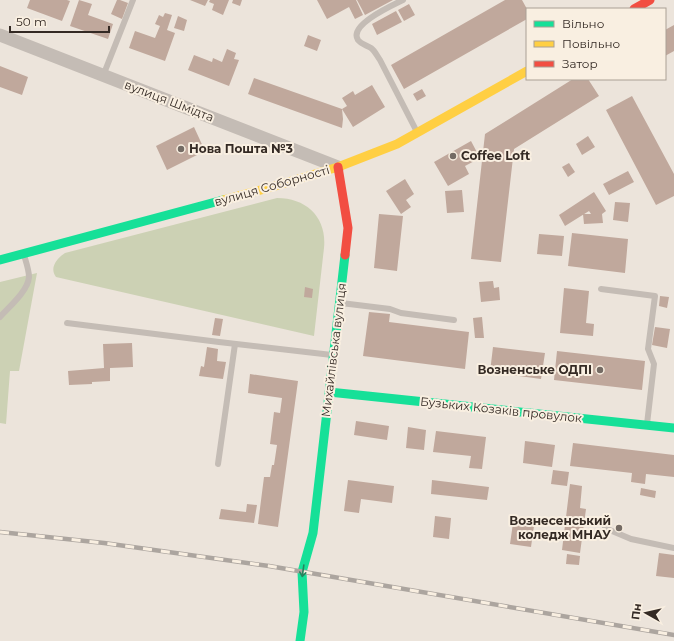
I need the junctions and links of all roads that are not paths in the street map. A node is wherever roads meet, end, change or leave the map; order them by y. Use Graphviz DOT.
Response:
graph roads {
  1 [pos="133,0"];
  2 [pos="403,0"];
  3 [pos="650,0"];
  4 [pos="636,8"];
  5 [pos="0,35"];
  6 [pos="526,72"];
  7 [pos="103,76"];
  8 [pos="418,133"];
  9 [pos="338,167"];
  10 [pos="24,254"];
  11 [pos="0,260"];
  12 [pos="601,289"];
  13 [pos="339,303"];
  14 [pos="0,317"];
  15 [pos="454,320"];
  16 [pos="67,323"];
  17 [pos="235,344"];
  18 [pos="333,355"];
  19 [pos="329,392"];
  20 [pos="646,425"];
  21 [pos="674,428"];
  22 [pos="218,464"];
  23 [pos="605,528"];
  24 [pos="313,533"];
  25 [pos="674,548"];
  26 [pos="314,560"];
  27 [pos="311,586"];
  28 [pos="304,612"];
  29 [pos="300,641"];
  1 -- 7 [label="lane"];
  2 -- 8 [label="lane"];
  3 -- 4 [label="main road"];
  5 -- 7 [label="street, вулиця Шмідта"];
  6 -- 8 [label="main road, вулиця Соборності"];
  7 -- 9 [label="street, вулиця Шмідта"];
  8 -- 9 [label="main road, вулиця Соборності"];
  9 -- 10 [label="main road, вулиця Соборності"];
  9 -- 13 [label="main road, Михайлівська вулиця"];
  10 -- 11 [label="main road, вулиця Соборності"];
  10 -- 14 [label="lane"];
  12 -- 20 [label="lane"];
  13 -- 15 [label="lane"];
  13 -- 18 [label="main road, Михайлівська вулиця"];
  16 -- 17 [label="lane"];
  17 -- 18 [label="lane"];
  17 -- 22 [label="lane"];
  18 -- 19 [label="main road, Михайлівська вулиця"];
  19 -- 20 [label="main road, Бузьких Козаків провулок"];
  19 -- 24 [label="main road, Михайлівська вулиця"];
  20 -- 21 [label="main road, Бузьких Козаків провулок"];
  23 -- 25 [label="lane"];
  24 -- 26 [label="main road, Михайлівська вулиця"];
  24 -- 28 [label="main road, Михайлівська вулиця, one-way"];
  27 -- 28 [label="main road, Михайлівська вулиця"];
  28 -- 29 [label="main road, Михайлівська вулиця"];
}
